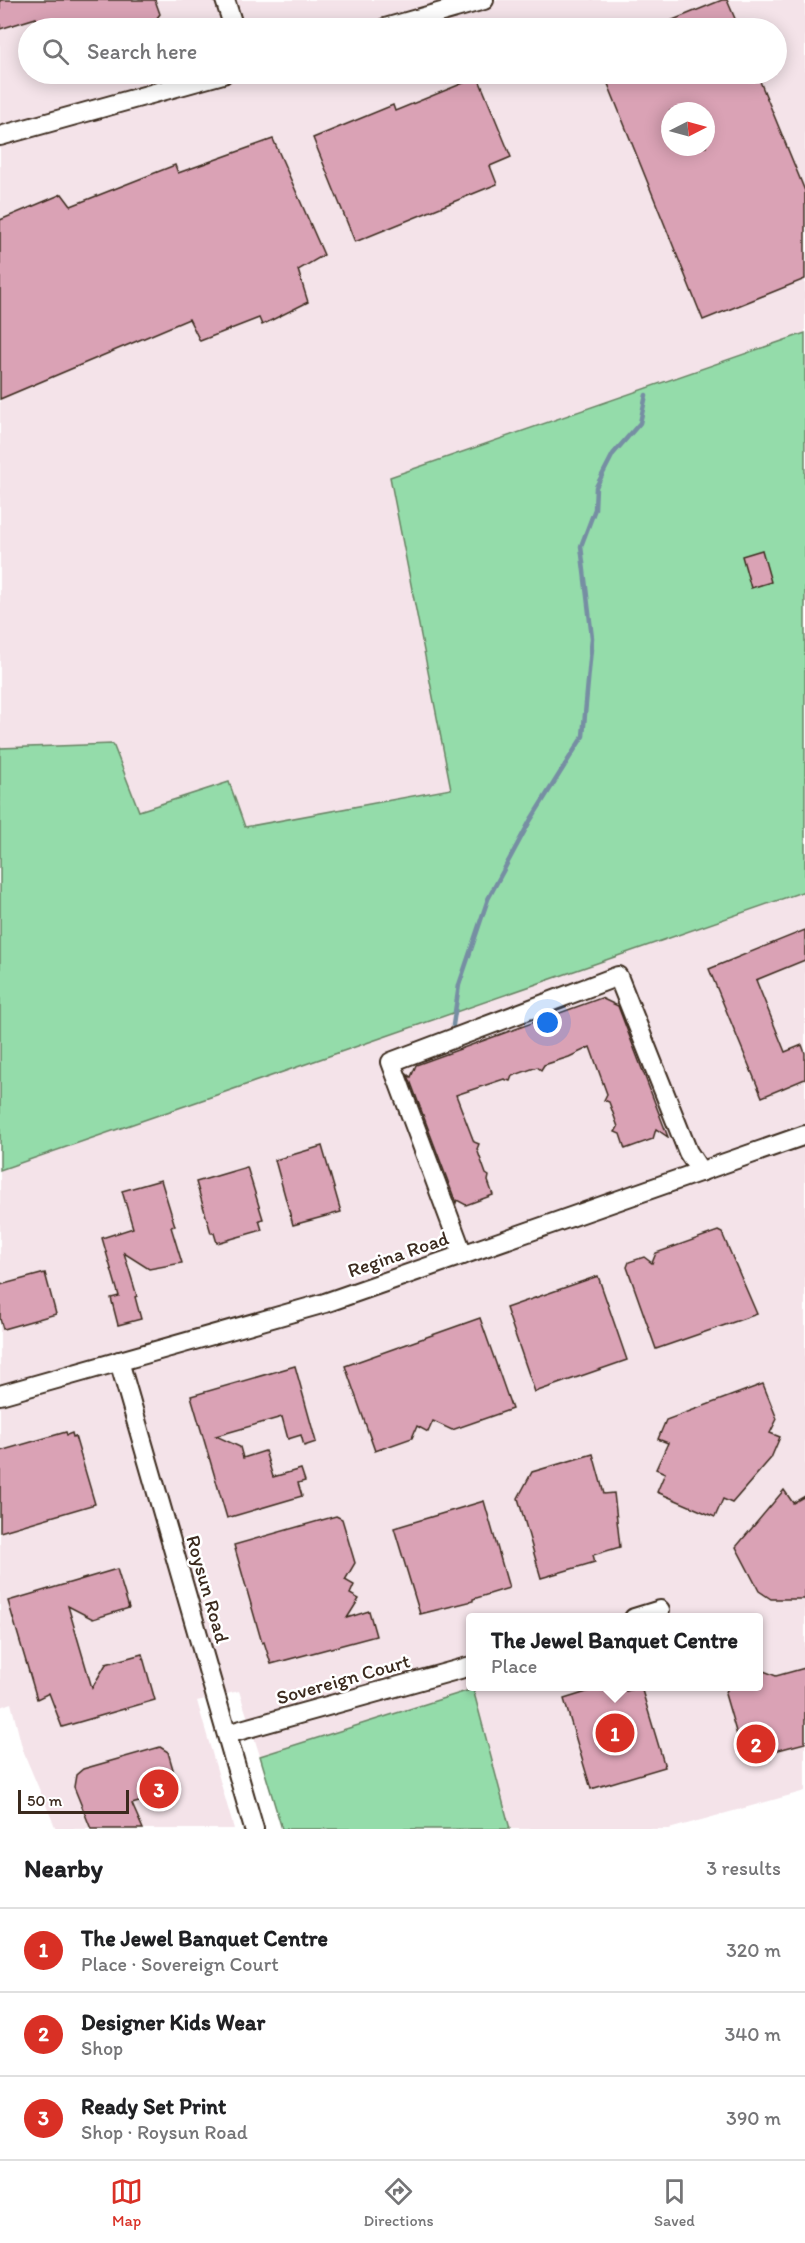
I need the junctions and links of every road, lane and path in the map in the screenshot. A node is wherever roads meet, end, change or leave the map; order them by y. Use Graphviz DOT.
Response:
graph roads {
  1 [pos="225,0"];
  2 [pos="484,0"];
  3 [pos="231,18"];
  4 [pos="420,18"];
  5 [pos="187,84"];
  6 [pos="0,136"];
  7 [pos="805,1135"];
  8 [pos="701,1172"];
  9 [pos="463,1255"];
  10 [pos="119,1361"];
  11 [pos="0,1395"];
  12 [pos="660,1610"];
  13 [pos="649,1613"];
  14 [pos="466,1667"];
  15 [pos="227,1734"];
  16 [pos="254,1829"];
  1 -- 3 [label="street"];
  2 -- 4 [label="street"];
  5 -- 6 [label="street"];
  7 -- 8 [label="street, Regina Road"];
  8 -- 9 [label="street, Regina Road"];
  8 -- 9 [label="street"];
  9 -- 10 [label="street, Regina Road"];
  10 -- 11 [label="street, Regina Road"];
  10 -- 15 [label="street, Roysun Road"];
  12 -- 13 [label="street"];
  14 -- 15 [label="street, Sovereign Court"];
  15 -- 16 [label="street, Roysun Road"];
}
